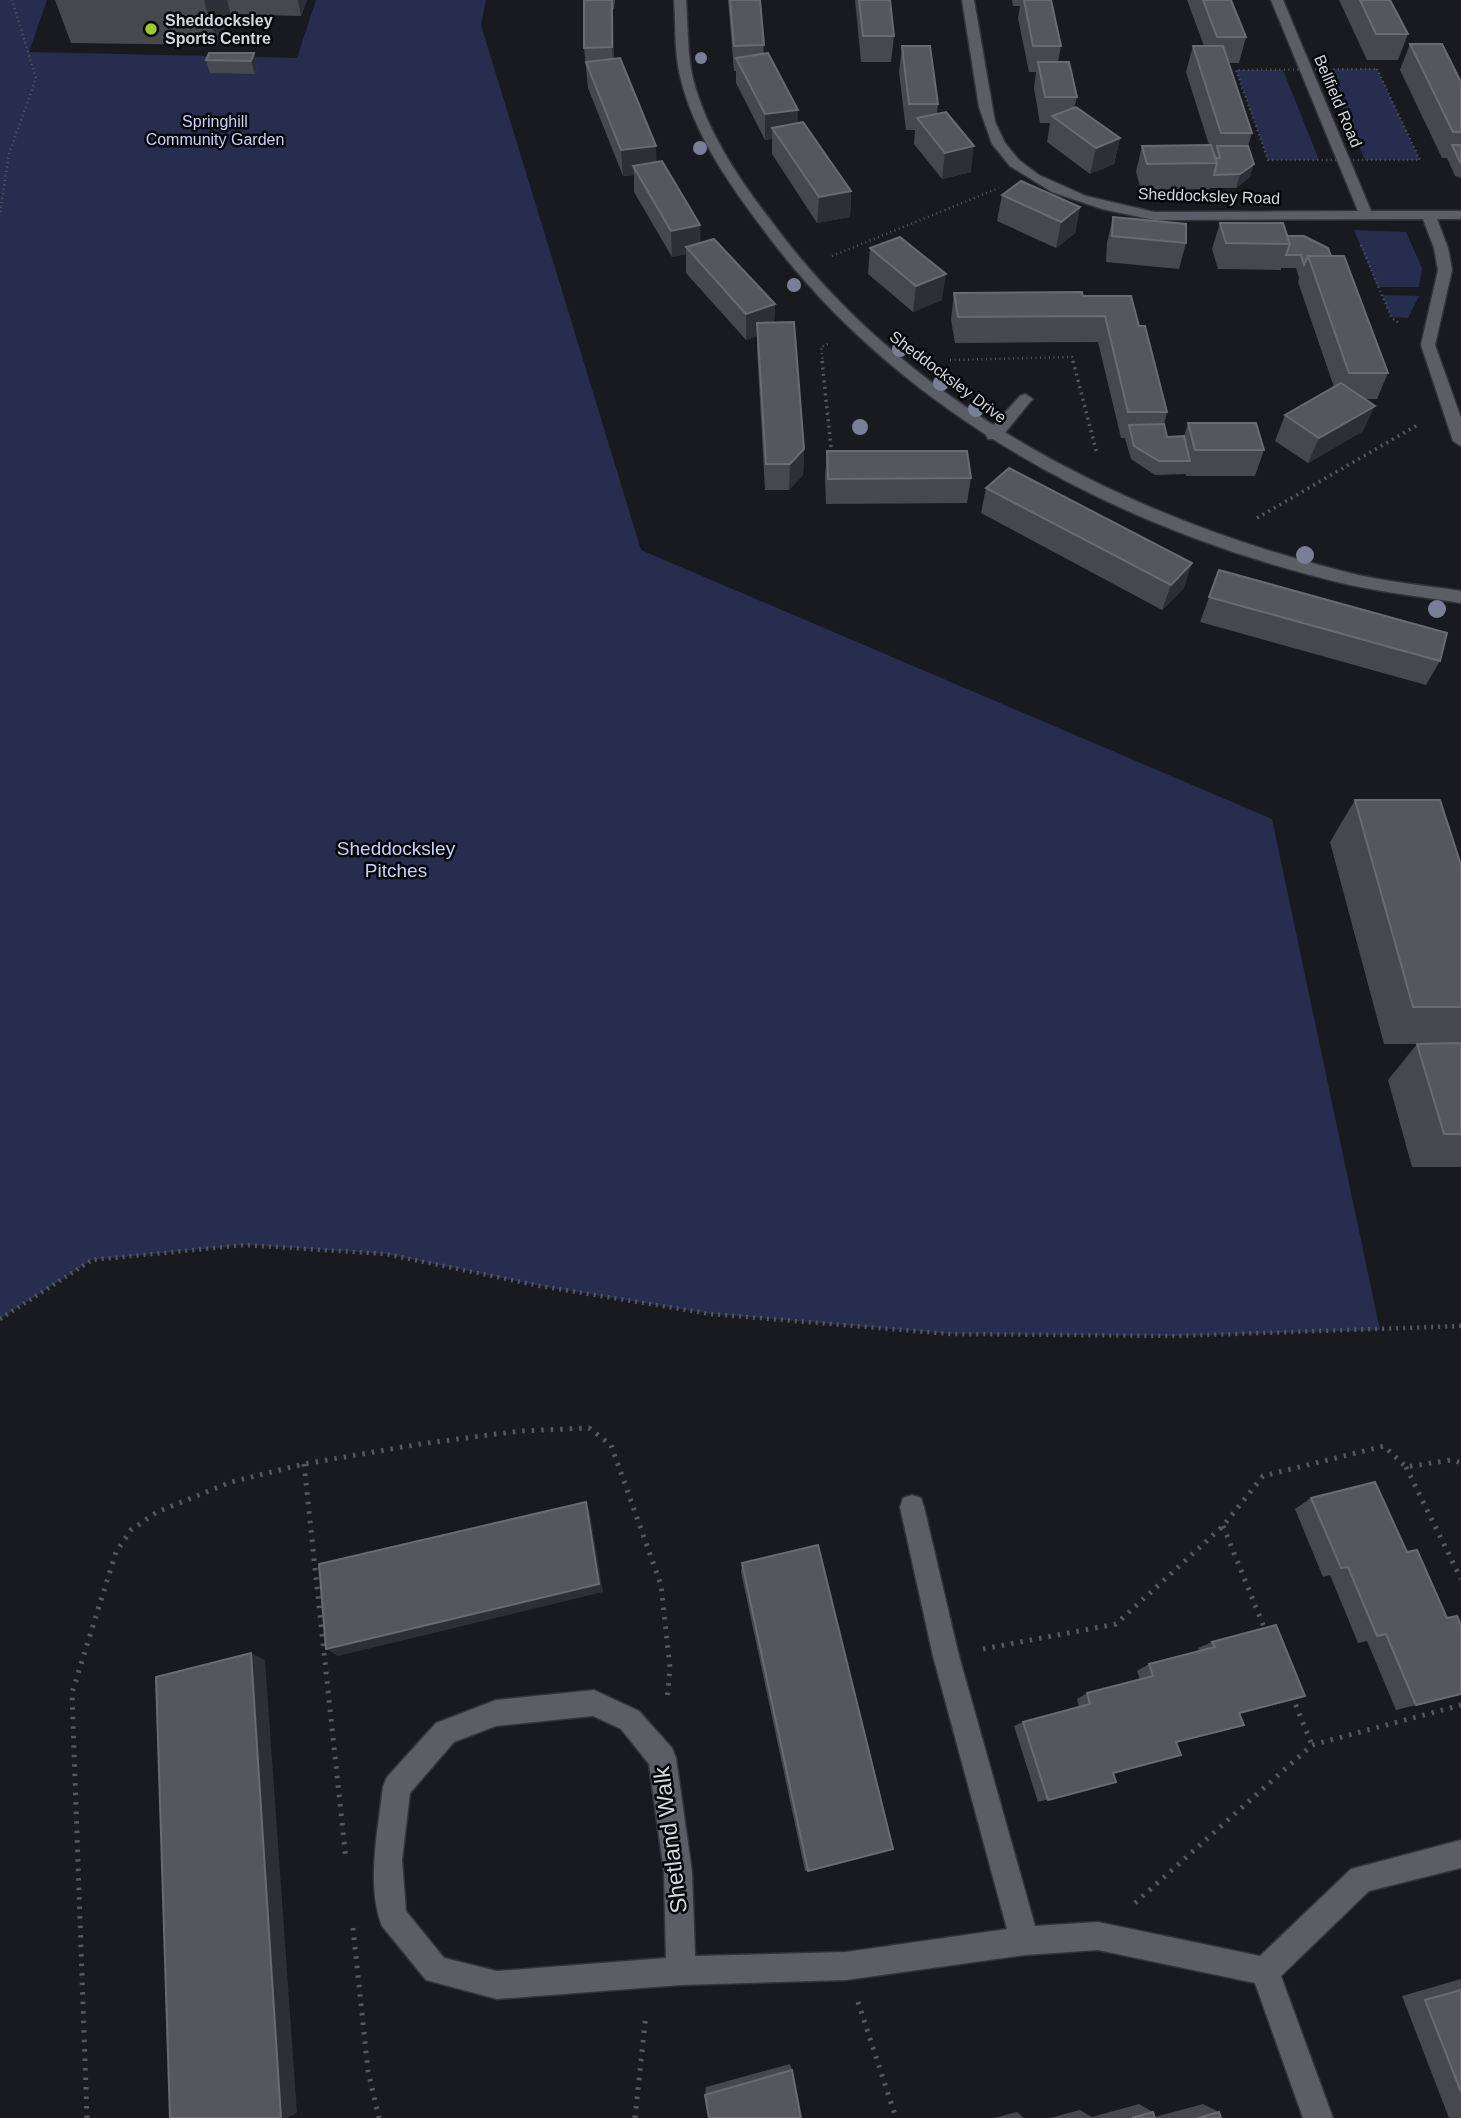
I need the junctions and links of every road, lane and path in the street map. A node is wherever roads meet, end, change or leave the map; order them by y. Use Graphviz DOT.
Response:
graph roads {
  1 [pos="12,0"];
  2 [pos="680,0"];
  3 [pos="968,0"];
  4 [pos="1277,0"];
  5 [pos="1030,175"];
  6 [pos="0,212"];
  7 [pos="1366,215"];
  8 [pos="1428,215"];
  9 [pos="1461,215"];
  10 [pos="1348,216"];
  11 [pos="798,269"];
  12 [pos="860,331"];
  13 [pos="1428,345"];
  14 [pos="1025,399"];
  15 [pos="1448,408"];
  16 [pos="994,435"];
  17 [pos="1461,441"];
  18 [pos="832,458"];
  19 [pos="1220,540"];
  20 [pos="1461,597"];
  21 [pos="0,1319"];
  22 [pos="1461,1326"];
  23 [pos="1461,1463"];
  24 [pos="304,1464"];
  25 [pos="1406,1467"];
  26 [pos="912,1507"];
  27 [pos="1223,1526"];
  28 [pos="1461,1579"];
  29 [pos="1270,1642"];
  30 [pos="946,1656"];
  31 [pos="1291,1694"];
  32 [pos="1461,1705"];
  33 [pos="1312,1745"];
  34 [pos="662,1758"];
  35 [pos="1461,1854"];
  36 [pos="346,1864"];
  37 [pos="352,1919"];
  38 [pos="1098,1936"];
  39 [pos="1025,1941"];
  40 [pos="846,1966"];
  41 [pos="681,1970"];
  42 [pos="1265,1971"];
  43 [pos="650,1973"];
  44 [pos="87,2118"];
  45 [pos="379,2118"];
  46 [pos="635,2118"];
  47 [pos="897,2118"];
  48 [pos="1318,2118"];
  1 -- 6 [label="path"];
  2 -- 11 [label="street, Sheddocksley Drive"];
  3 -- 5 [label="street, Sheddocksley Road"];
  4 -- 7 [label="street, Bellfield Road"];
  5 -- 10 [label="street, Sheddocksley Road"];
  5 -- 11 [label="path"];
  7 -- 8 [label="street, Sheddocksley Road"];
  7 -- 10 [label="street, Sheddocksley Road"];
  8 -- 9 [label="street, Sheddocksley Road"];
  8 -- 13 [label="street"];
  10 -- 13 [label="path"];
  11 -- 12 [label="street, Sheddocksley Drive"];
  12 -- 16 [label="street, Sheddocksley Drive"];
  12 -- 18 [label="path"];
  13 -- 15 [label="street"];
  14 -- 16 [label="street"];
  15 -- 17 [label="street"];
  15 -- 19 [label="path"];
  16 -- 19 [label="street, Sheddocksley Drive"];
  19 -- 20 [label="street, Sheddocksley Drive"];
  21 -- 22 [label="path"];
  23 -- 25 [label="path"];
  24 -- 34 [label="path"];
  24 -- 36 [label="path"];
  24 -- 44 [label="path"];
  25 -- 27 [label="path"];
  25 -- 28 [label="path"];
  26 -- 30 [label="street"];
  27 -- 29 [label="path"];
  27 -- 30 [label="path"];
  30 -- 39 [label="street"];
  31 -- 33 [label="path"];
  32 -- 33 [label="path"];
  33 -- 38 [label="path"];
  34 -- 41 [label="street, Shetland Walk"];
  34 -- 43 [label="street, Shetland Walk"];
  35 -- 42 [label="street"];
  37 -- 45 [label="path"];
  38 -- 39 [label="street, Shetland Walk"];
  38 -- 42 [label="street, Shetland Walk"];
  39 -- 40 [label="street, Shetland Walk"];
  40 -- 41 [label="street, Shetland Walk"];
  40 -- 47 [label="path"];
  41 -- 43 [label="street, Shetland Walk"];
  42 -- 48 [label="street"];
  43 -- 46 [label="path"];
}
